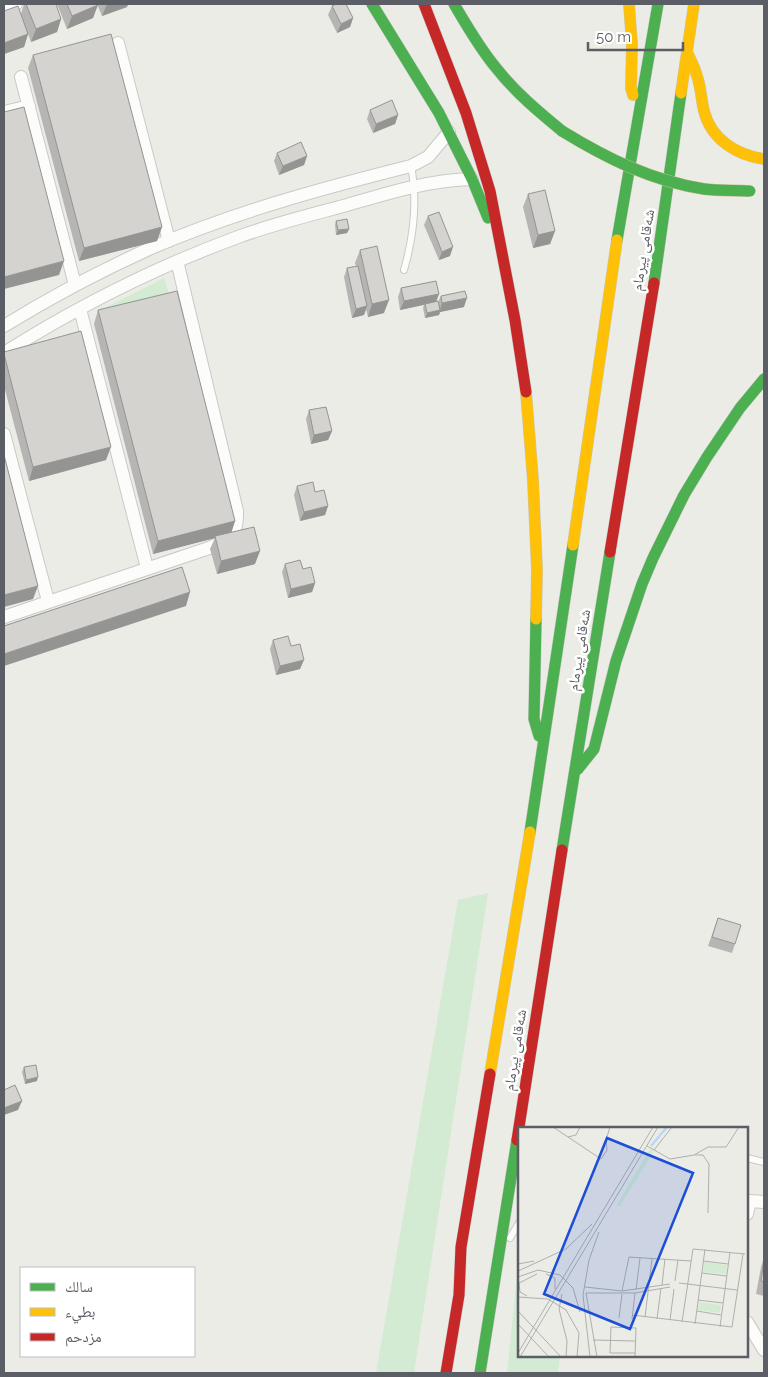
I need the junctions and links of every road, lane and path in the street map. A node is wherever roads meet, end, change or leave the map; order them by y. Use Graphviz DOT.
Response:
graph roads {
  1 [pos="16,4"];
  2 [pos="372,4"];
  3 [pos="424,4"];
  4 [pos="454,4"];
  5 [pos="629,4"];
  6 [pos="658,4"];
  7 [pos="694,4"];
  8 [pos="4,8"];
  9 [pos="118,43"];
  10 [pos="687,51"];
  11 [pos="21,77"];
  12 [pos="29,106"];
  13 [pos="4,112"];
  14 [pos="639,119"];
  15 [pos="448,132"];
  16 [pos="764,159"];
  17 [pos="412,166"];
  18 [pos="472,179"];
  19 [pos="415,186"];
  20 [pos="764,190"];
  21 [pos="168,241"];
  22 [pos="500,247"];
  23 [pos="177,262"];
  24 [pos="404,270"];
  25 [pos="75,285"];
  26 [pos="80,308"];
  27 [pos="4,326"];
  28 [pos="4,353"];
  29 [pos="764,378"];
  30 [pos="4,434"];
  31 [pos="147,568"];
  32 [pos="48,602"];
  33 [pos="4,617"];
  34 [pos="544,746"];
  35 [pos="574,774"];
  36 [pos="519,1127"];
  37 [pos="518,1131"];
  38 [pos="748,1158"];
  39 [pos="764,1162"];
  40 [pos="764,1202"];
  41 [pos="748,1209"];
  42 [pos="518,1225"];
  43 [pos="498,1258"];
  44 [pos="748,1324"];
  45 [pos="764,1350"];
  46 [pos="446,1373"];
  47 [pos="480,1373"];
  1 -- 8 [label="street"];
  2 -- 15 [label="main road"];
  3 -- 22 [label="main road"];
  4 -- 20 [label="main road, bridge"];
  5 -- 14 [label="main road"];
  6 -- 14 [label="main road, شەقامی پیرمام"];
  7 -- 10 [label="main road, شەقامی پیرمام"];
  9 -- 21 [label="street"];
  10 -- 16 [label="main road"];
  10 -- 35 [label="main road, شەقامی پیرمام"];
  11 -- 12 [label="street"];
  12 -- 13 [label="street"];
  12 -- 25 [label="street"];
  14 -- 34 [label="main road, شەقامی پیرمام"];
  15 -- 17 [label="street"];
  15 -- 18 [label="main road"];
  17 -- 19 [label="lane"];
  17 -- 21 [label="street"];
  18 -- 19 [label="street"];
  18 -- 22 [label="main road"];
  19 -- 23 [label="street"];
  19 -- 24 [label="lane"];
  21 -- 25 [label="street"];
  22 -- 34 [label="main road"];
  23 -- 26 [label="street"];
  23 -- 31 [label="street"];
  25 -- 27 [label="street"];
  26 -- 28 [label="street"];
  26 -- 31 [label="street"];
  29 -- 35 [label="main road"];
  30 -- 32 [label="street"];
  31 -- 32 [label="street"];
  32 -- 33 [label="street"];
  34 -- 46 [label="main road, شەقامی پیرمام"];
  35 -- 36 [label="main road, شەقامی پیرمام"];
  37 -- 43 [label="main road, شەقامی پیرمام"];
  38 -- 39 [label="lane"];
  40 -- 41 [label="street"];
  42 -- 43 [label="lane"];
  43 -- 47 [label="main road, شەقامی پیرمام"];
  44 -- 45 [label="street"];
}
